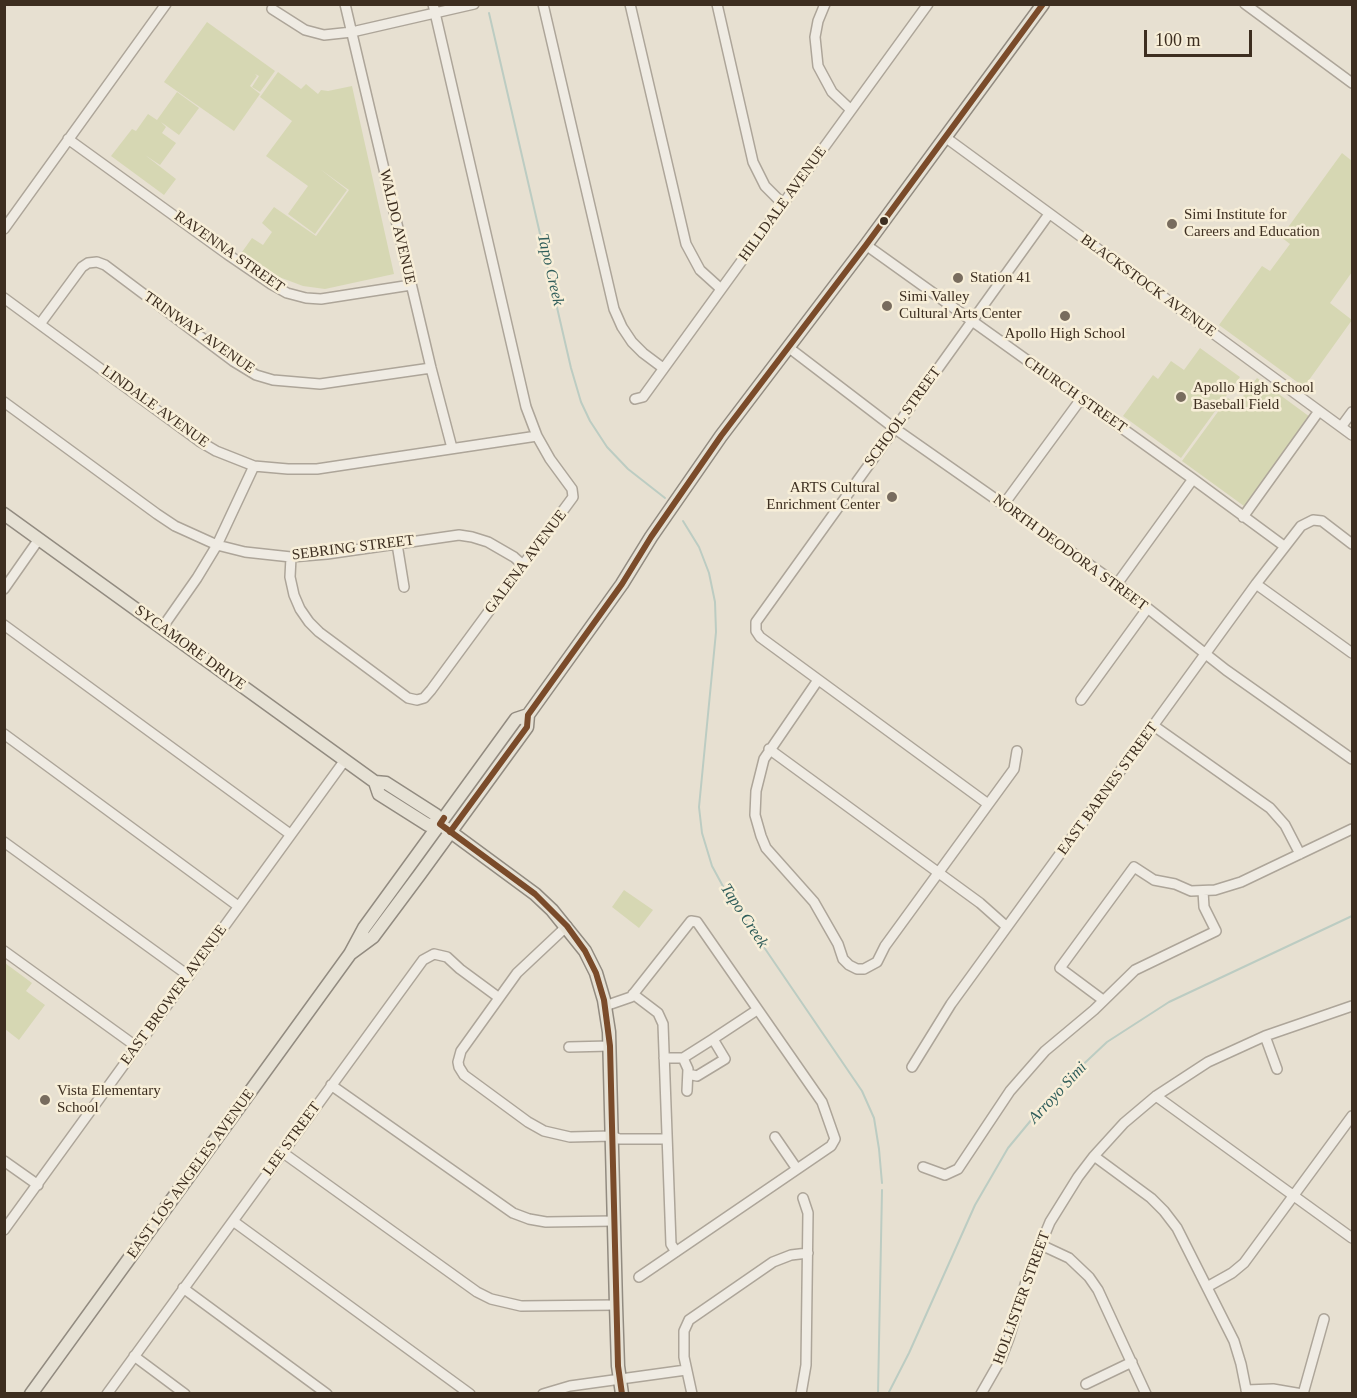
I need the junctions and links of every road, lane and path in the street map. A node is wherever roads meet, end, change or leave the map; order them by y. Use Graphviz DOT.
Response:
graph roads {
  1 [pos="166,4"];
  2 [pos="345,4"];
  3 [pos="474,4"];
  4 [pos="543,4"];
  5 [pos="630,4"];
  6 [pos="717,4"];
  7 [pos="825,4"];
  8 [pos="928,4"];
  9 [pos="1043,4"];
  10 [pos="1245,4"];
  11 [pos="272,9"];
  12 [pos="434,9"];
  13 [pos="352,32"];
  14 [pos="1353,83"];
  15 [pos="851,110"];
  16 [pos="945,137"];
  17 [pos="68,139"];
  18 [pos="783,204"];
  19 [pos="1049,214"];
  20 [pos="4,228"];
  21 [pos="866,245"];
  22 [pos="411,285"];
  23 [pos="721,289"];
  24 [pos="4,298"];
  25 [pos="972,321"];
  26 [pos="40,324"];
  27 [pos="788,346"];
  28 [pos="663,368"];
  29 [pos="430,369"];
  30 [pos="635,399"];
  31 [pos="1081,399"];
  32 [pos="4,402"];
  33 [pos="1318,411"];
  34 [pos="1353,412"];
  35 [pos="1341,427"];
  36 [pos="894,428"];
  37 [pos="1353,435"];
  38 [pos="537,436"];
  39 [pos="452,448"];
  40 [pos="254,466"];
  41 [pos="1193,479"];
  42 [pos="1004,504"];
  43 [pos="4,514"];
  44 [pos="1243,516"];
  45 [pos="39,539"];
  46 [pos="397,544"];
  47 [pos="1353,544"];
  48 [pos="217,545"];
  49 [pos="1284,546"];
  50 [pos="291,557"];
  51 [pos="523,565"];
  52 [pos="1117,584"];
  53 [pos="1256,584"];
  54 [pos="404,586"];
  55 [pos="4,589"];
  56 [pos="1147,609"];
  57 [pos="4,625"];
  58 [pos="162,628"];
  59 [pos="1206,653"];
  60 [pos="1353,653"];
  61 [pos="818,680"];
  62 [pos="1081,700"];
  63 [pos="1154,726"];
  64 [pos="4,734"];
  65 [pos="769,749"];
  66 [pos="1017,751"];
  67 [pos="1353,759"];
  68 [pos="345,760"];
  69 [pos="988,804"];
  70 [pos="445,828"];
  71 [pos="1353,829"];
  72 [pos="290,834"];
  73 [pos="4,842"];
  74 [pos="1300,854"];
  75 [pos="938,873"];
  76 [pos="1203,891"];
  77 [pos="238,906"];
  78 [pos="567,926"];
  79 [pos="1007,927"];
  80 [pos="4,951"];
  81 [pos="189,976"];
  82 [pos="633,994"];
  83 [pos="498,997"];
  84 [pos="1103,1000"];
  85 [pos="605,1006"];
  86 [pos="1353,1006"];
  87 [pos="758,1010"];
  88 [pos="1265,1036"];
  89 [pos="713,1039"];
  90 [pos="610,1046"];
  91 [pos="137,1047"];
  92 [pos="569,1047"];
  93 [pos="664,1058"];
  94 [pos="683,1058"];
  95 [pos="912,1067"];
  96 [pos="1276,1069"];
  97 [pos="688,1074"];
  98 [pos="331,1085"];
  99 [pos="687,1091"];
  100 [pos="1156,1096"];
  101 [pos="1353,1116"];
  102 [pos="612,1136"];
  103 [pos="775,1137"];
  104 [pos="667,1139"];
  105 [pos="282,1152"];
  106 [pos="1094,1156"];
  107 [pos="4,1161"];
  108 [pos="923,1167"];
  109 [pos="797,1169"];
  110 [pos="38,1185"];
  111 [pos="1294,1196"];
  112 [pos="803,1198"];
  113 [pos="233,1221"];
  114 [pos="614,1221"];
  115 [pos="4,1230"];
  116 [pos="1353,1238"];
  117 [pos="1039,1244"];
  118 [pos="676,1252"];
  119 [pos="808,1253"];
  120 [pos="639,1277"];
  121 [pos="1207,1287"];
  122 [pos="183,1288"];
  123 [pos="616,1305"];
  124 [pos="1324,1319"];
  125 [pos="134,1356"];
  126 [pos="1132,1362"];
  127 [pos="686,1370"];
  128 [pos="1086,1384"];
  129 [pos="621,1387"];
  130 [pos="1247,1392"];
  131 [pos="31,1394"];
  132 [pos="107,1394"];
  133 [pos="185,1394"];
  134 [pos="327,1394"];
  135 [pos="470,1394"];
  136 [pos="543,1394"];
  137 [pos="692,1394"];
  138 [pos="801,1394"];
  139 [pos="981,1394"];
  140 [pos="1146,1394"];
  141 [pos="1303,1394"];
  1 -- 17 [label="street"];
  2 -- 13 [label="street, WALDO AVENUE"];
  3 -- 12 [label="street"];
  4 -- 28 [label="street"];
  5 -- 23 [label="street"];
  6 -- 18 [label="street"];
  7 -- 15 [label="street"];
  8 -- 15 [label="street, HILLDALE AVENUE"];
  9 -- 16 [label="main road, EAST LOS ANGELES AVENUE"];
  10 -- 14 [label="street"];
  11 -- 13 [label="street"];
  12 -- 13 [label="street"];
  12 -- 38 [label="street, GALENA AVENUE"];
  13 -- 22 [label="street, WALDO AVENUE"];
  15 -- 18 [label="street, HILLDALE AVENUE"];
  16 -- 19 [label="street, BLACKSTOCK AVENUE"];
  16 -- 21 [label="main road, EAST LOS ANGELES AVENUE"];
  17 -- 20 [label="street"];
  17 -- 22 [label="street, RAVENNA STREET"];
  18 -- 23 [label="street, HILLDALE AVENUE"];
  19 -- 25 [label="street, SCHOOL STREET"];
  19 -- 33 [label="street, BLACKSTOCK AVENUE"];
  21 -- 25 [label="street, CHURCH STREET"];
  21 -- 27 [label="main road, EAST LOS ANGELES AVENUE"];
  22 -- 29 [label="street, WALDO AVENUE"];
  23 -- 28 [label="street, HILLDALE AVENUE"];
  24 -- 26 [label="street, LINDALE AVENUE"];
  25 -- 31 [label="street, CHURCH STREET"];
  25 -- 36 [label="street, SCHOOL STREET"];
  26 -- 29 [label="street, TRINWAY AVENUE"];
  26 -- 40 [label="street, LINDALE AVENUE"];
  27 -- 36 [label="street, NORTH DEODORA STREET"];
  27 -- 70 [label="main road, EAST LOS ANGELES AVENUE"];
  28 -- 30 [label="street, HILLDALE AVENUE"];
  29 -- 39 [label="street, WALDO AVENUE"];
  31 -- 41 [label="street, CHURCH STREET"];
  31 -- 42 [label="street"];
  32 -- 48 [label="street, SEBRING STREET"];
  33 -- 35 [label="street, BLACKSTOCK AVENUE"];
  33 -- 44 [label="street"];
  34 -- 35 [label="street"];
  35 -- 37 [label="street, BLACKSTOCK AVENUE"];
  36 -- 42 [label="street, NORTH DEODORA STREET"];
  36 -- 61 [label="street, SCHOOL STREET"];
  38 -- 39 [label="street, LINDALE AVENUE"];
  38 -- 51 [label="street, GALENA AVENUE"];
  39 -- 40 [label="street, LINDALE AVENUE"];
  40 -- 48 [label="street"];
  41 -- 44 [label="street, CHURCH STREET"];
  41 -- 52 [label="street"];
  42 -- 52 [label="street, NORTH DEODORA STREET"];
  43 -- 45 [label="main road, SYCAMORE DRIVE"];
  44 -- 49 [label="street, CHURCH STREET"];
  45 -- 55 [label="street"];
  45 -- 58 [label="main road, SYCAMORE DRIVE"];
  46 -- 50 [label="street, SEBRING STREET"];
  46 -- 51 [label="street, SEBRING STREET"];
  46 -- 54 [label="street"];
  47 -- 49 [label="street, EAST BARNES STREET"];
  48 -- 50 [label="street, SEBRING STREET"];
  48 -- 58 [label="street"];
  49 -- 53 [label="street, EAST BARNES STREET"];
  50 -- 51 [label="street, GALENA AVENUE"];
  52 -- 56 [label="street, NORTH DEODORA STREET"];
  53 -- 59 [label="street, EAST BARNES STREET"];
  53 -- 60 [label="street"];
  56 -- 59 [label="street, NORTH DEODORA STREET"];
  56 -- 62 [label="street"];
  57 -- 72 [label="street"];
  58 -- 68 [label="main road, SYCAMORE DRIVE"];
  59 -- 63 [label="street, EAST BARNES STREET"];
  59 -- 67 [label="street, NORTH DEODORA STREET"];
  61 -- 65 [label="street"];
  61 -- 69 [label="street"];
  63 -- 74 [label="street"];
  63 -- 79 [label="street, EAST BARNES STREET"];
  64 -- 77 [label="street"];
  65 -- 75 [label="street"];
  65 -- 75 [label="street"];
  66 -- 69 [label="street"];
  68 -- 70 [label="main road, SYCAMORE DRIVE"];
  68 -- 72 [label="street, EAST BROWER AVENUE"];
  69 -- 75 [label="street"];
  70 -- 78 [label="main road, SYCAMORE DRIVE"];
  70 -- 131 [label="main road, EAST LOS ANGELES AVENUE"];
  71 -- 74 [label="street"];
  72 -- 77 [label="street, EAST BROWER AVENUE"];
  73 -- 81 [label="street"];
  74 -- 76 [label="street"];
  75 -- 79 [label="street"];
  76 -- 84 [label="street"];
  76 -- 84 [label="street"];
  77 -- 81 [label="street, EAST BROWER AVENUE"];
  78 -- 83 [label="street"];
  78 -- 85 [label="main road, SYCAMORE DRIVE"];
  79 -- 95 [label="street, EAST BARNES STREET"];
  80 -- 91 [label="street"];
  81 -- 91 [label="street, EAST BROWER AVENUE"];
  82 -- 85 [label="street"];
  82 -- 87 [label="street"];
  82 -- 93 [label="street"];
  83 -- 98 [label="street, LEE STREET"];
  83 -- 102 [label="street"];
  84 -- 108 [label="street"];
  85 -- 90 [label="main road, SYCAMORE DRIVE"];
  86 -- 88 [label="street, HOLLISTER STREET"];
  87 -- 89 [label="street"];
  87 -- 109 [label="street"];
  88 -- 96 [label="street"];
  88 -- 100 [label="street, HOLLISTER STREET"];
  89 -- 94 [label="street"];
  89 -- 97 [label="street"];
  90 -- 92 [label="street"];
  90 -- 102 [label="main road, SYCAMORE DRIVE"];
  91 -- 110 [label="street, EAST BROWER AVENUE"];
  93 -- 94 [label="street"];
  93 -- 104 [label="street"];
  94 -- 97 [label="street"];
  97 -- 99 [label="street"];
  98 -- 105 [label="street, LEE STREET"];
  98 -- 114 [label="street"];
  100 -- 106 [label="street, HOLLISTER STREET"];
  100 -- 111 [label="street"];
  101 -- 111 [label="street"];
  102 -- 104 [label="street"];
  102 -- 114 [label="main road, SYCAMORE DRIVE"];
  103 -- 109 [label="street"];
  104 -- 118 [label="street"];
  105 -- 113 [label="street, LEE STREET"];
  105 -- 123 [label="street"];
  106 -- 117 [label="street, HOLLISTER STREET"];
  106 -- 121 [label="street"];
  107 -- 110 [label="street"];
  109 -- 118 [label="street"];
  110 -- 115 [label="street, EAST BROWER AVENUE"];
  111 -- 116 [label="street"];
  111 -- 121 [label="street"];
  112 -- 119 [label="street"];
  113 -- 122 [label="street, LEE STREET"];
  113 -- 135 [label="street"];
  114 -- 123 [label="main road, SYCAMORE DRIVE"];
  117 -- 126 [label="street"];
  117 -- 139 [label="street, HOLLISTER STREET"];
  118 -- 120 [label="street"];
  119 -- 127 [label="street"];
  119 -- 138 [label="street"];
  121 -- 130 [label="street"];
  122 -- 125 [label="street, LEE STREET"];
  122 -- 134 [label="street"];
  123 -- 129 [label="main road, SYCAMORE DRIVE"];
  124 -- 141 [label="street"];
  125 -- 132 [label="street, LEE STREET"];
  125 -- 133 [label="street"];
  126 -- 128 [label="street"];
  126 -- 140 [label="street"];
  127 -- 129 [label="street"];
  127 -- 137 [label="street"];
  129 -- 136 [label="street"];
  130 -- 141 [label="street"];
}
